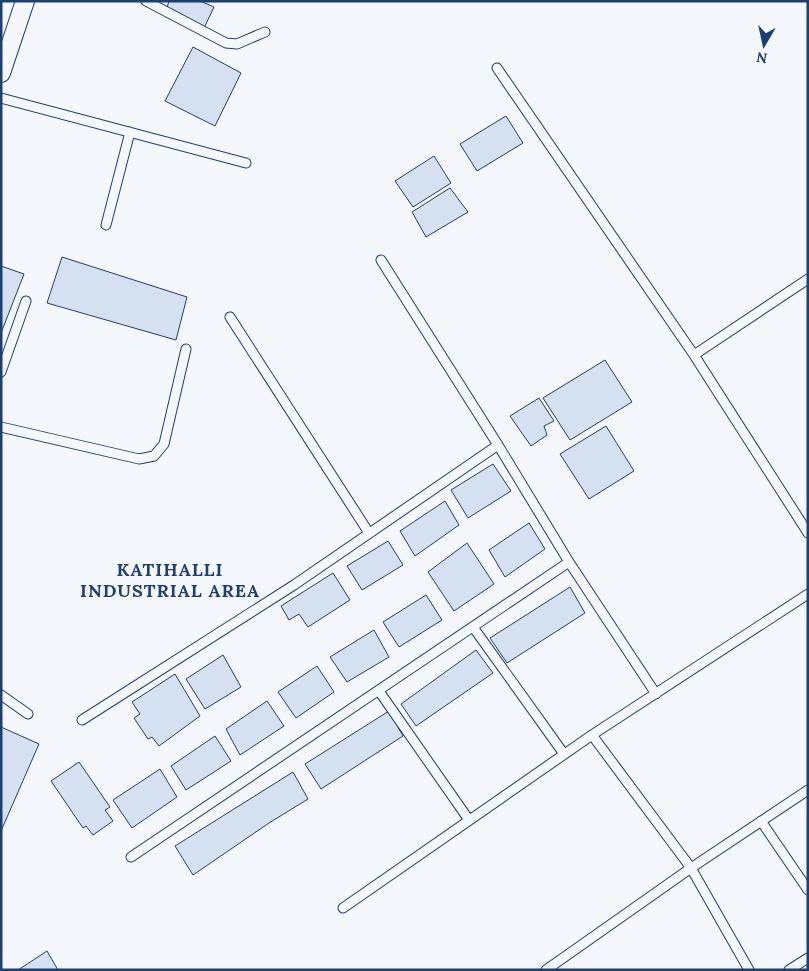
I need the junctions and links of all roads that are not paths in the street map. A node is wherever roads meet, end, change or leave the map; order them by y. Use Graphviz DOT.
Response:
graph roads {
  1 [pos="25,1"];
  2 [pos="146,1"];
  3 [pos="265,32"];
  4 [pos="497,68"];
  5 [pos="1,73"];
  6 [pos="1,98"];
  7 [pos="130,132"];
  8 [pos="246,163"];
  9 [pos="106,226"];
  10 [pos="381,260"];
  11 [pos="808,279"];
  12 [pos="26,301"];
  13 [pos="230,317"];
  14 [pos="186,349"];
  15 [pos="694,355"];
  16 [pos="1,372"];
  17 [pos="1,427"];
  18 [pos="498,445"];
  19 [pos="369,533"];
  20 [pos="808,533"];
  21 [pos="569,562"];
  22 [pos="808,594"];
  23 [pos="473,627"];
  24 [pos="379,691"];
  25 [pos="656,694"];
  26 [pos="1,695"];
  27 [pos="28,714"];
  28 [pos="82,720"];
  29 [pos="592,735"];
  30 [pos="564,754"];
  31 [pos="808,790"];
  32 [pos="469,820"];
  33 [pos="761,821"];
  34 [pos="131,857"];
  35 [pos="691,868"];
  36 [pos="808,890"];
  37 [pos="343,908"];
  38 [pos="808,958"];
  39 [pos="546,970"];
  40 [pos="748,970"];
  41 [pos="788,970"];
  1 -- 5 [label="street"];
  2 -- 3 [label="lane"];
  4 -- 15 [label="lane"];
  6 -- 7 [label="lane"];
  7 -- 8 [label="lane"];
  7 -- 9 [label="lane"];
  10 -- 18 [label="lane"];
  11 -- 15 [label="lane"];
  12 -- 16 [label="lane"];
  13 -- 19 [label="lane"];
  14 -- 17 [label="lane"];
  15 -- 20 [label="lane"];
  18 -- 19 [label="lane"];
  18 -- 21 [label="lane"];
  19 -- 28 [label="lane"];
  21 -- 23 [label="lane"];
  21 -- 25 [label="lane"];
  22 -- 25 [label="lane"];
  23 -- 24 [label="lane"];
  23 -- 30 [label="lane"];
  24 -- 32 [label="lane"];
  24 -- 34 [label="lane"];
  25 -- 29 [label="lane"];
  26 -- 27 [label="lane"];
  29 -- 30 [label="lane"];
  29 -- 35 [label="lane"];
  30 -- 32 [label="lane"];
  31 -- 33 [label="lane"];
  32 -- 37 [label="lane"];
  33 -- 35 [label="lane"];
  33 -- 36 [label="lane"];
  35 -- 39 [label="lane"];
  35 -- 40 [label="lane"];
  38 -- 41 [label="lane"];
}
